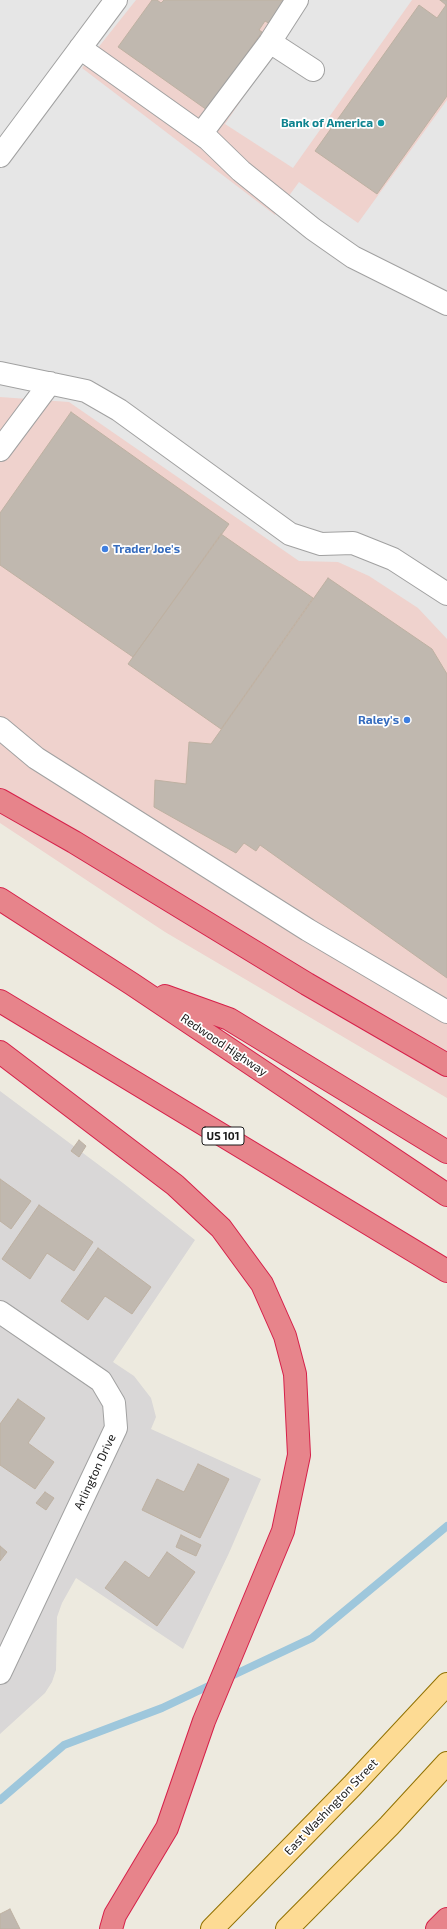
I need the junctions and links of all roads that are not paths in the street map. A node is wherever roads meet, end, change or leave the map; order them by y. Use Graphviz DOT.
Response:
graph roads {
  1 [pos="116,0"];
  2 [pos="297,0"];
  3 [pos="270,42"];
  4 [pos="80,48"];
  5 [pos="313,70"];
  6 [pos="201,134"];
  7 [pos="0,156"];
  8 [pos="447,304"];
  9 [pos="0,373"];
  10 [pos="50,383"];
  11 [pos="0,450"];
  12 [pos="447,594"];
  13 [pos="0,728"];
  14 [pos="0,800"];
  15 [pos="0,899"];
  16 [pos="132,984"];
  17 [pos="0,1001"];
  18 [pos="447,1012"];
  19 [pos="0,1052"];
  20 [pos="447,1065"];
  21 [pos="447,1152"];
  22 [pos="447,1194"];
  23 [pos="447,1270"];
  24 [pos="0,1312"];
  25 [pos="0,1673"];
  26 [pos="447,1684"];
  27 [pos="447,1763"];
  28 [pos="447,1919"];
  29 [pos="111,1929"];
  30 [pos="212,1929"];
  31 [pos="287,1929"];
  32 [pos="437,1929"];
  1 -- 4 [label="street"];
  2 -- 3 [label="street"];
  3 -- 5 [label="street"];
  3 -- 6 [label="street"];
  4 -- 6 [label="street"];
  4 -- 7 [label="street"];
  6 -- 8 [label="street"];
  9 -- 10 [label="street"];
  10 -- 11 [label="street"];
  10 -- 12 [label="street"];
  13 -- 18 [label="street"];
  14 -- 20 [label="highway"];
  15 -- 16 [label="highway, Redwood Highway"];
  16 -- 21 [label="highway"];
  16 -- 22 [label="highway, Redwood Highway"];
  17 -- 23 [label="highway, US 101"];
  19 -- 29 [label="highway"];
  24 -- 25 [label="street, Arlington Drive"];
  26 -- 30 [label="main road, East Washington Street"];
  27 -- 31 [label="main road"];
  28 -- 32 [label="highway"];
}
